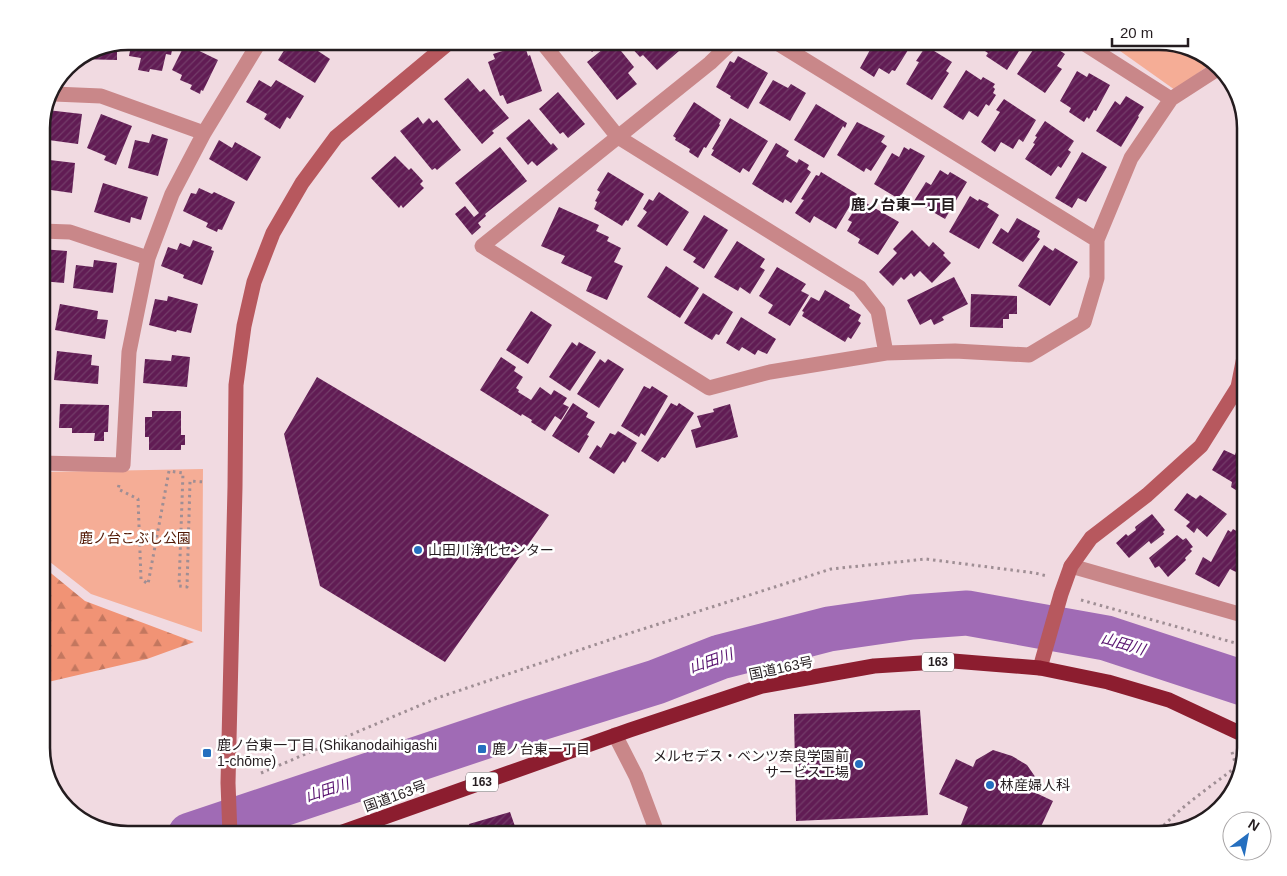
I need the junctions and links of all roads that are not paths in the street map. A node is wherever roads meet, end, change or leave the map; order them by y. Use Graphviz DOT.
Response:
graph roads {
  1 [pos="255,50"];
  2 [pos="440,50"];
  3 [pos="548,50"];
  4 [pos="724,50"];
  5 [pos="789,50"];
  6 [pos="1094,50"];
  7 [pos="1213,72"];
  8 [pos="58,94"];
  9 [pos="1171,99"];
  10 [pos="204,133"];
  11 [pos="618,137"];
  12 [pos="50,231"];
  13 [pos="1097,240"];
  14 [pos="148,258"];
  15 [pos="886,353"];
  16 [pos="1237,389"];
  17 [pos="50,463"];
  18 [pos="1071,566"];
  19 [pos="1237,613"];
  20 [pos="1040,668"];
  21 [pos="1237,732"];
  22 [pos="615,735"];
  23 [pos="230,826"];
  24 [pos="359,826"];
  25 [pos="655,826"];
  1 -- 10 [label="street"];
  2 -- 23 [label="street"];
  3 -- 11 [label="street"];
  4 -- 11 [label="street"];
  5 -- 13 [label="street"];
  6 -- 9 [label="street"];
  7 -- 9 [label="street"];
  8 -- 10 [label="street"];
  9 -- 13 [label="street"];
  10 -- 14 [label="street"];
  11 -- 15 [label="street"];
  11 -- 15 [label="street"];
  12 -- 14 [label="street"];
  13 -- 15 [label="street"];
  14 -- 17 [label="street"];
  16 -- 18 [label="street"];
  18 -- 19 [label="street"];
  18 -- 20 [label="street"];
  20 -- 21 [label="highway, 国道163号 / 163"];
  20 -- 22 [label="highway, 国道163号 / 163"];
  22 -- 24 [label="highway, 国道163号 / 163"];
  22 -- 25 [label="street"];
}
